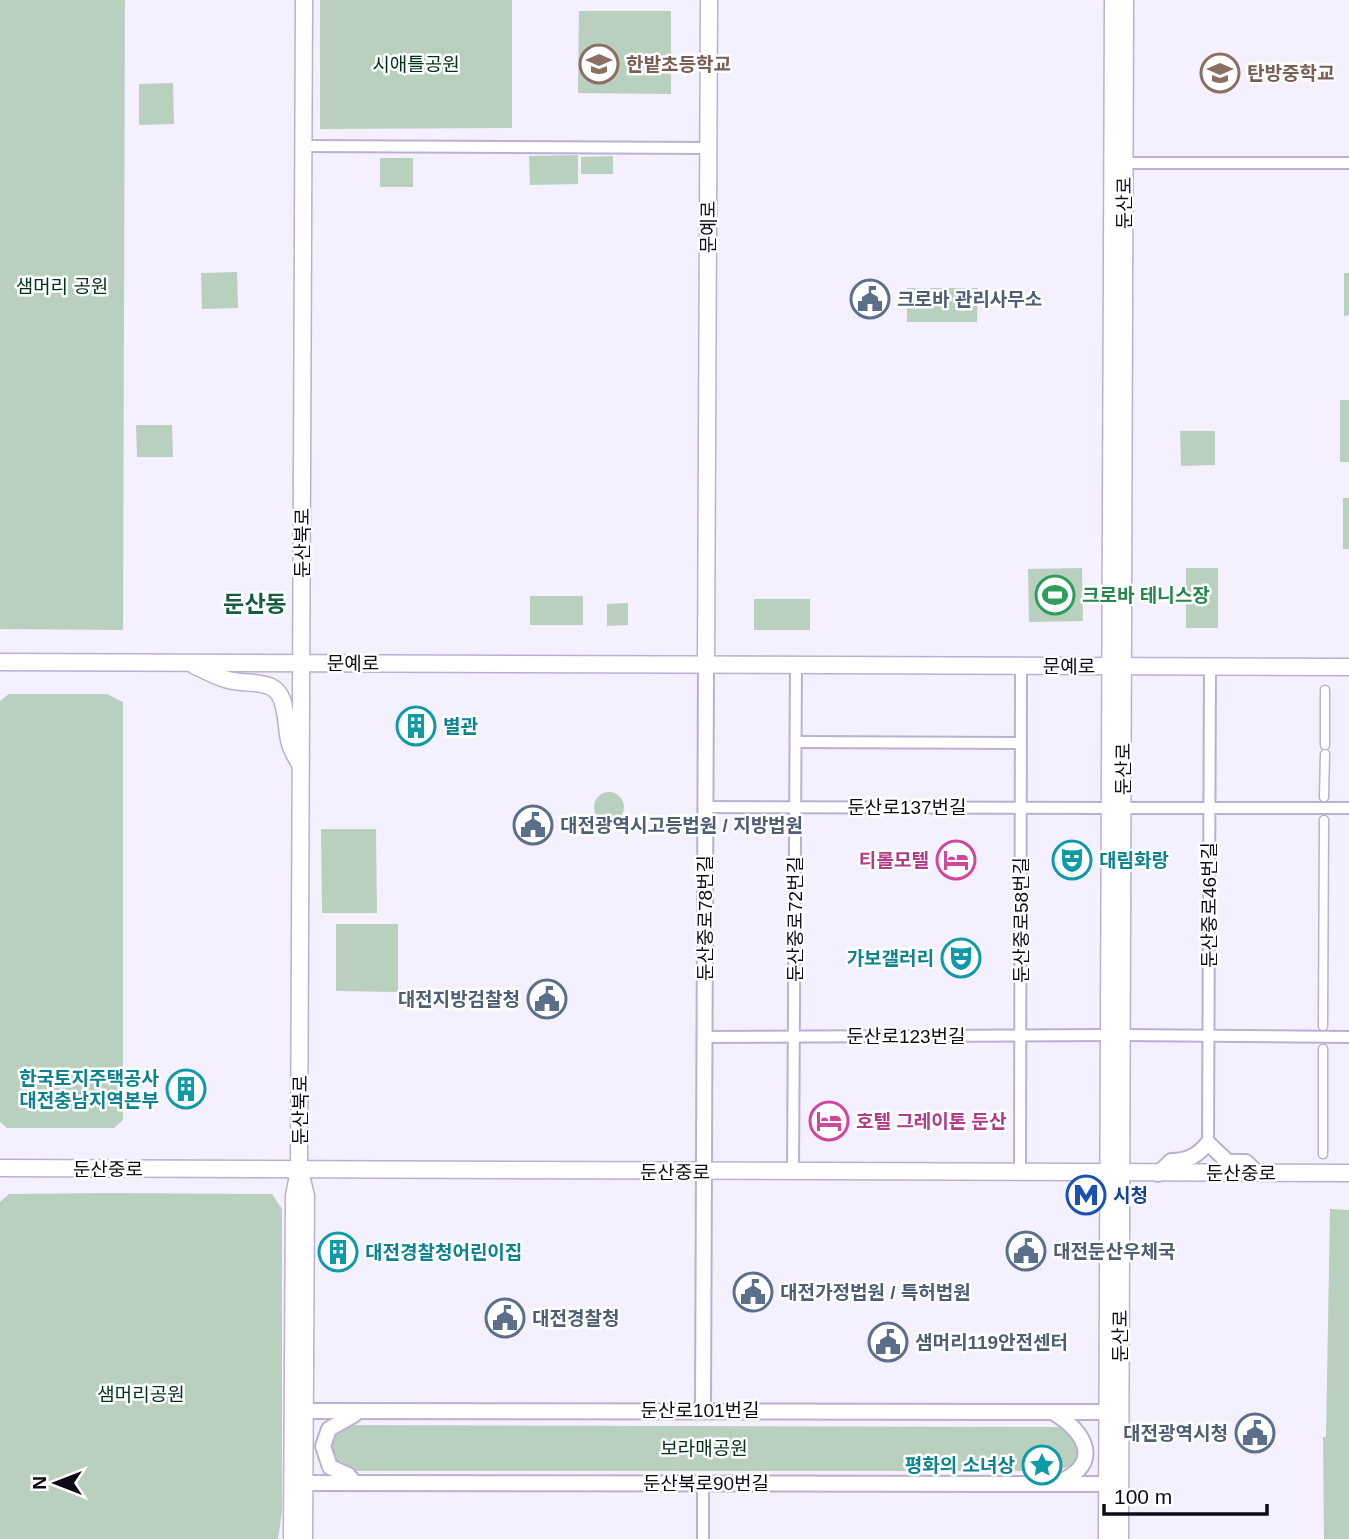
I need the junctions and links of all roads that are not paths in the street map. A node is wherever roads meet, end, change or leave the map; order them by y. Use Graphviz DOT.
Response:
graph roads {
  1 [pos="303,0"];
  2 [pos="709,0"];
  3 [pos="1113,0"];
  4 [pos="1125,0"];
  5 [pos="303,146"];
  6 [pos="708,148"];
  7 [pos="1118,163"];
  8 [pos="1349,163"];
  9 [pos="0,662"];
  10 [pos="190,663"];
  11 [pos="301,663"];
  12 [pos="706,664"];
  13 [pos="796,665"];
  14 [pos="1021,666"];
  15 [pos="1116,666"];
  16 [pos="1210,667"];
  17 [pos="1349,667"];
  18 [pos="1325,690"];
  19 [pos="796,742"];
  20 [pos="1021,743"];
  21 [pos="301,765"];
  22 [pos="1324,797"];
  23 [pos="705,807"];
  24 [pos="795,807"];
  25 [pos="1021,808"];
  26 [pos="1116,808"];
  27 [pos="1210,808"];
  28 [pos="1349,808"];
  29 [pos="1324,820"];
  30 [pos="1323,1026"];
  31 [pos="1115,1035"];
  32 [pos="1208,1035"];
  33 [pos="794,1036"];
  34 [pos="1021,1036"];
  35 [pos="705,1037"];
  36 [pos="1349,1037"];
  37 [pos="1323,1049"];
  38 [pos="1208,1143"];
  39 [pos="1323,1154"];
  40 [pos="0,1168"];
  41 [pos="299,1170"];
  42 [pos="704,1172"];
  43 [pos="793,1172"];
  44 [pos="1257,1173"];
  45 [pos="1349,1173"];
  46 [pos="1020,1174"];
  47 [pos="1114,1174"];
  48 [pos="1158,1174"];
  49 [pos="703,1410"];
  50 [pos="299,1411"];
  51 [pos="358,1412"];
  52 [pos="1053,1412"];
  53 [pos="1108,1412"];
  54 [pos="299,1483"];
  55 [pos="355,1483"];
  56 [pos="704,1483"];
  57 [pos="1055,1484"];
  58 [pos="1114,1484"];
  59 [pos="292,1539"];
  60 [pos="304,1539"];
  61 [pos="703,1539"];
  62 [pos="1107,1539"];
  63 [pos="1120,1539"];
  1 -- 5 [label="main road, 둔산북로"];
  2 -- 6 [label="main road, 문예로"];
  3 -- 7 [label="main road, 둔산로"];
  4 -- 7 [label="main road, 둔산로"];
  5 -- 6 [label="street"];
  5 -- 11 [label="main road, 둔산북로"];
  6 -- 12 [label="main road, 문예로"];
  7 -- 8 [label="street"];
  7 -- 15 [label="main road, 둔산로"];
  9 -- 10 [label="main road, 문예로"];
  10 -- 11 [label="main road, 문예로"];
  10 -- 21 [label="main road"];
  11 -- 12 [label="main road, 문예로"];
  11 -- 21 [label="main road, 둔산북로"];
  12 -- 13 [label="main road, 문예로"];
  12 -- 23 [label="street, 둔산중로78번길"];
  13 -- 14 [label="main road, 문예로"];
  13 -- 19 [label="street, 둔산중로72번길"];
  14 -- 15 [label="main road, 문예로"];
  14 -- 20 [label="street, 둔산중로58번길"];
  15 -- 16 [label="main road, 문예로"];
  15 -- 26 [label="main road, 둔산로"];
  16 -- 17 [label="main road, 문예로"];
  16 -- 27 [label="street, 둔산중로46번길"];
  18 -- 22 [label="street"];
  19 -- 20 [label="street"];
  19 -- 24 [label="street, 둔산중로72번길"];
  20 -- 25 [label="street, 둔산중로58번길"];
  21 -- 41 [label="main road, 둔산북로"];
  23 -- 24 [label="street, 둔산로137번길"];
  23 -- 35 [label="street, 둔산중로78번길"];
  24 -- 25 [label="street, 둔산로137번길"];
  24 -- 33 [label="street, 둔산중로72번길"];
  25 -- 26 [label="street, 둔산로137번길"];
  25 -- 34 [label="street, 둔산중로58번길"];
  26 -- 27 [label="street, 둔산로137번길"];
  26 -- 31 [label="main road, 둔산로"];
  27 -- 28 [label="street, 둔산로137번길"];
  27 -- 32 [label="street, 둔산중로46번길"];
  29 -- 30 [label="street"];
  31 -- 32 [label="street, 둔산로123번길"];
  31 -- 34 [label="street, 둔산로123번길"];
  31 -- 47 [label="main road, 둔산로"];
  32 -- 36 [label="street, 둔산로123번길"];
  32 -- 38 [label="street, 둔산중로46번길"];
  33 -- 34 [label="street, 둔산로123번길"];
  33 -- 35 [label="street, 둔산로123번길"];
  33 -- 43 [label="street, 둔산중로72번길"];
  34 -- 46 [label="street, 둔산중로58번길"];
  35 -- 42 [label="street, 둔산중로78번길"];
  37 -- 39 [label="street"];
  38 -- 44 [label="street"];
  38 -- 48 [label="street"];
  40 -- 41 [label="main road, 둔산중로"];
  41 -- 42 [label="main road, 둔산중로"];
  41 -- 50 [label="main road, 둔산북로"];
  42 -- 43 [label="main road, 둔산중로"];
  42 -- 49 [label="street, 둔산중로78번길"];
  43 -- 46 [label="main road, 둔산중로"];
  44 -- 45 [label="main road, 둔산중로"];
  44 -- 48 [label="main road, 둔산중로"];
  46 -- 47 [label="main road, 둔산중로"];
  47 -- 48 [label="main road, 둔산중로"];
  47 -- 53 [label="main road, 둔산로"];
  47 -- 58 [label="main road, 둔산로"];
  49 -- 51 [label="street, 둔산로101번길"];
  49 -- 52 [label="street, 둔산로101번길"];
  50 -- 51 [label="street, 둔산로101번길"];
  50 -- 54 [label="main road, 둔산북로"];
  51 -- 55 [label="street"];
  52 -- 53 [label="street, 둔산로101번길"];
  52 -- 57 [label="street"];
  53 -- 58 [label="main road, 둔산로"];
  54 -- 55 [label="street, 둔산북로90번길"];
  54 -- 59 [label="main road, 둔산북로"];
  54 -- 60 [label="main road, 둔산북로"];
  55 -- 56 [label="street, 둔산북로90번길"];
  56 -- 57 [label="street, 둔산북로90번길"];
  56 -- 61 [label="street"];
  57 -- 58 [label="street, 둔산북로90번길"];
  58 -- 62 [label="main road, 둔산로"];
  58 -- 63 [label="main road, 둔산로"];
}
